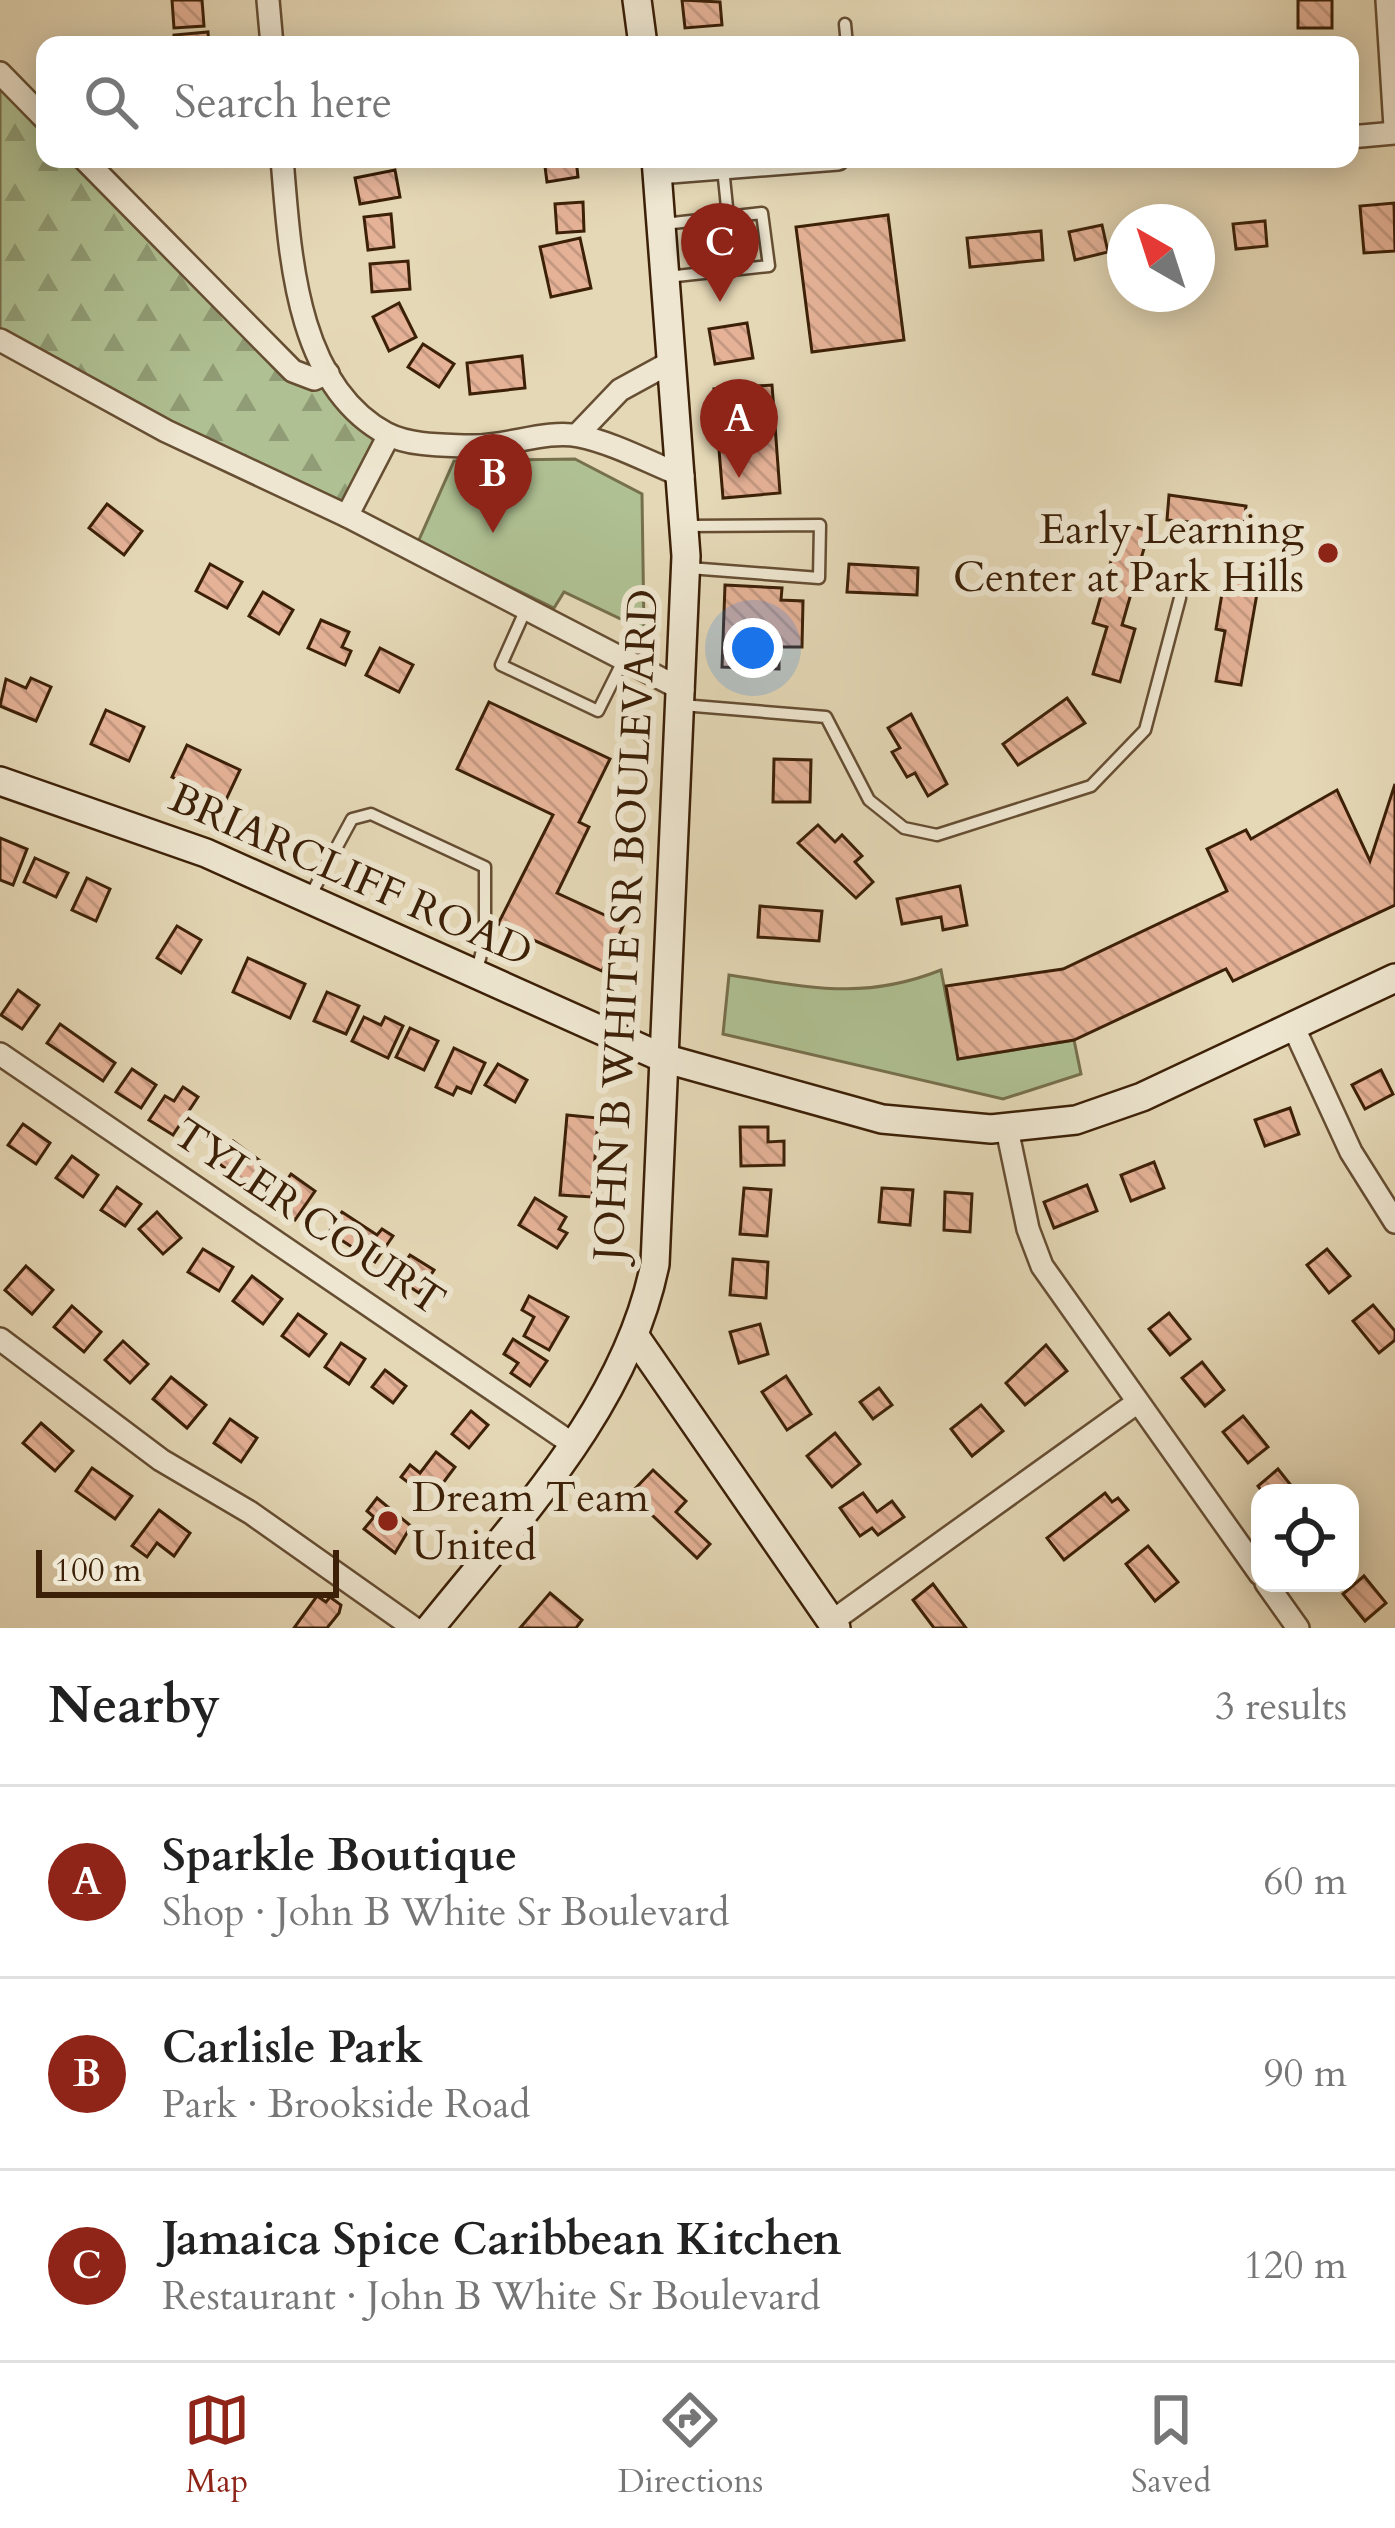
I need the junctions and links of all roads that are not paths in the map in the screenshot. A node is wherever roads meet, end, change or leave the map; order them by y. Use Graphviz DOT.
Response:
graph roads {
  1 [pos="268,0"];
  2 [pos="637,0"];
  3 [pos="1387,0"];
  4 [pos="844,24"];
  5 [pos="271,36"];
  6 [pos="642,36"];
  7 [pos="846,36"];
  8 [pos="0,73"];
  9 [pos="36,110"];
  10 [pos="1395,130"];
  11 [pos="1359,136"];
  12 [pos="93,168"];
  13 [pos="283,168"];
  14 [pos="657,168"];
  15 [pos="723,168"];
  16 [pos="728,217"];
  17 [pos="662,224"];
  18 [pos="667,277"];
  19 [pos="0,340"];
  20 [pos="673,361"];
  21 [pos="328,373"];
  22 [pos="389,435"];
  23 [pos="577,435"];
  24 [pos="683,476"];
  25 [pos="347,516"];
  26 [pos="685,526"];
  27 [pos="686,568"];
  28 [pos="1180,598"];
  29 [pos="526,609"];
  30 [pos="623,661"];
  31 [pos="683,698"];
  32 [pos="0,781"];
  33 [pos="308,900"];
  34 [pos="474,977"];
  35 [pos="1395,978"];
  36 [pos="1293,1026"];
  37 [pos="0,1054"];
  38 [pos="663,1058"];
  39 [pos="1007,1130"];
  40 [pos="1395,1222"];
  41 [pos="634,1335"];
  42 [pos="0,1339"];
  43 [pos="1136,1404"];
  44 [pos="574,1445"];
  45 [pos="1251,1562"];
  46 [pos="1272,1592"];
  47 [pos="833,1625"];
  48 [pos="414,1628"];
  49 [pos="430,1628"];
  50 [pos="1298,1628"];
  1 -- 5 [label="street"];
  2 -- 6 [label="street"];
  3 -- 10 [label="street"];
  4 -- 7 [label="lane"];
  8 -- 9 [label="street"];
  10 -- 11 [label="street"];
  12 -- 21 [label="street"];
  13 -- 21 [label="street"];
  14 -- 17 [label="street, JOHN B WHITE SR BOULEVARD"];
  15 -- 16 [label="lane"];
  16 -- 17 [label="lane"];
  16 -- 18 [label="lane"];
  17 -- 18 [label="street, JOHN B WHITE SR BOULEVARD"];
  18 -- 20 [label="street, JOHN B WHITE SR BOULEVARD"];
  19 -- 25 [label="street"];
  20 -- 23 [label="street"];
  20 -- 24 [label="street, JOHN B WHITE SR BOULEVARD"];
  21 -- 22 [label="street"];
  22 -- 23 [label="street"];
  22 -- 25 [label="street"];
  23 -- 24 [label="street"];
  24 -- 26 [label="street, JOHN B WHITE SR BOULEVARD"];
  25 -- 29 [label="street"];
  26 -- 27 [label="street, JOHN B WHITE SR BOULEVARD"];
  26 -- 27 [label="lane"];
  27 -- 31 [label="street, JOHN B WHITE SR BOULEVARD"];
  28 -- 31 [label="lane"];
  29 -- 30 [label="street"];
  29 -- 30 [label="lane"];
  30 -- 31 [label="street"];
  31 -- 38 [label="street, JOHN B WHITE SR BOULEVARD"];
  32 -- 33 [label="street, BRIARCLIFF ROAD"];
  33 -- 34 [label="street, BRIARCLIFF ROAD"];
  33 -- 34 [label="lane"];
  34 -- 38 [label="street, BRIARCLIFF ROAD"];
  35 -- 36 [label="street, BRIARCLIFF ROAD"];
  36 -- 39 [label="street, BRIARCLIFF ROAD"];
  36 -- 40 [label="street"];
  37 -- 44 [label="street, TYLER COURT"];
  38 -- 39 [label="street, BRIARCLIFF ROAD"];
  38 -- 41 [label="street, JOHN B WHITE SR BOULEVARD"];
  39 -- 43 [label="street"];
  41 -- 44 [label="street, JOHN B WHITE SR BOULEVARD"];
  41 -- 47 [label="street"];
  42 -- 48 [label="street"];
  43 -- 45 [label="street"];
  43 -- 47 [label="street"];
  44 -- 49 [label="street, JOHN B WHITE SR BOULEVARD"];
  46 -- 50 [label="street"];
}
